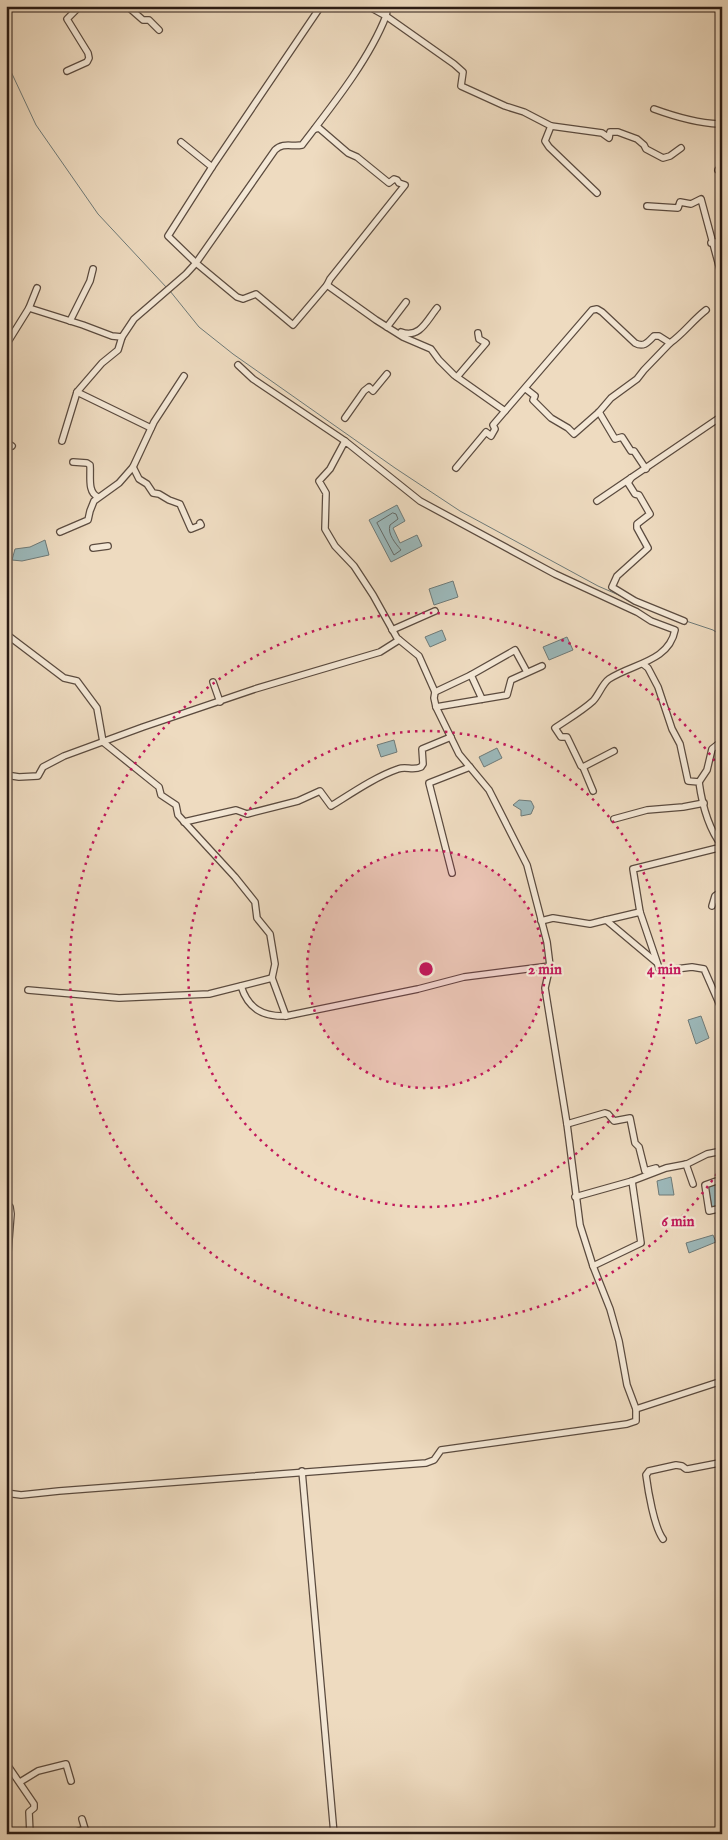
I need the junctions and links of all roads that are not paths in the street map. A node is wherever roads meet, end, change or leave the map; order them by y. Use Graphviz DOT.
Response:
graph roads {
  1 [pos="80,6"];
  2 [pos="127,6"];
  3 [pos="320,6"];
  4 [pos="368,6"];
  5 [pos="388,6"];
  6 [pos="386,16"];
  7 [pos="160,30"];
  8 [pos="68,72"];
  9 [pos="654,109"];
  10 [pos="722,120"];
  11 [pos="551,126"];
  12 [pos="315,129"];
  13 [pos="181,142"];
  14 [pos="681,148"];
  15 [pos="212,167"];
  16 [pos="597,193"];
  17 [pos="647,206"];
  18 [pos="722,241"];
  19 [pos="712,243"];
  20 [pos="196,263"];
  21 [pos="93,269"];
  22 [pos="722,277"];
  23 [pos="327,285"];
  24 [pos="37,288"];
  25 [pos="406,302"];
  26 [pos="30,308"];
  27 [pos="436,308"];
  28 [pos="706,310"];
  29 [pos="70,321"];
  30 [pos="387,326"];
  31 [pos="397,332"];
  32 [pos="478,333"];
  33 [pos="122,337"];
  34 [pos="670,344"];
  35 [pos="6,345"];
  36 [pos="238,365"];
  37 [pos="387,374"];
  38 [pos="184,376"];
  39 [pos="457,377"];
  40 [pos="526,388"];
  41 [pos="77,392"];
  42 [pos="506,411"];
  43 [pos="599,412"];
  44 [pos="722,416"];
  45 [pos="345,418"];
  46 [pos="151,428"];
  47 [pos="62,441"];
  48 [pos="345,441"];
  49 [pos="6,442"];
  50 [pos="12,446"];
  51 [pos="73,462"];
  52 [pos="133,467"];
  53 [pos="456,468"];
  54 [pos="646,469"];
  55 [pos="631,478"];
  56 [pos="98,497"];
  57 [pos="597,501"];
  58 [pos="200,522"];
  59 [pos="60,532"];
  60 [pos="108,546"];
  61 [pos="93,548"];
  62 [pos="435,611"];
  63 [pos="684,621"];
  64 [pos="392,630"];
  65 [pos="6,634"];
  66 [pos="399,640"];
  67 [pos="643,664"];
  68 [pos="542,666"];
  69 [pos="528,672"];
  70 [pos="471,675"];
  71 [pos="213,682"];
  72 [pos="435,692"];
  73 [pos="482,699"];
  74 [pos="220,702"];
  75 [pos="436,707"];
  76 [pos="451,737"];
  77 [pos="722,741"];
  78 [pos="103,742"];
  79 [pos="614,751"];
  80 [pos="470,767"];
  81 [pos="583,767"];
  82 [pos="6,775"];
  83 [pos="699,782"];
  84 [pos="593,791"];
  85 [pos="704,803"];
  86 [pos="614,819"];
  87 [pos="184,822"];
  88 [pos="722,847"];
  89 [pos="452,873"];
  90 [pos="722,891"];
  91 [pos="712,906"];
  92 [pos="640,912"];
  93 [pos="606,920"];
  94 [pos="541,921"];
  95 [pos="656,962"];
  96 [pos="550,966"];
  97 [pos="272,978"];
  98 [pos="241,986"];
  99 [pos="28,990"];
  100 [pos="722,1010"];
  101 [pos="286,1016"];
  102 [pos="567,1124"];
  103 [pos="722,1151"];
  104 [pos="686,1164"];
  105 [pos="662,1169"];
  106 [pos="722,1179"];
  107 [pos="632,1181"];
  108 [pos="693,1184"];
  109 [pos="575,1197"];
  110 [pos="6,1207"];
  111 [pos="722,1208"];
  112 [pos="6,1256"];
  113 [pos="593,1266"];
  114 [pos="722,1381"];
  115 [pos="636,1409"];
  116 [pos="722,1459"];
  117 [pos="302,1471"];
  118 [pos="6,1493"];
  119 [pos="662,1539"];
  120 [pos="6,1763"];
  121 [pos="71,1780"];
  122 [pos="20,1782"];
  123 [pos="82,1819"];
  124 [pos="30,1834"];
  125 [pos="76,1834"];
  126 [pos="334,1834"];
  1 -- 8 [label="street"];
  2 -- 7 [label="street"];
  3 -- 15 [label="street"];
  4 -- 6 [label="street"];
  5 -- 6 [label="street"];
  6 -- 11 [label="street"];
  6 -- 12 [label="street"];
  9 -- 10 [label="street"];
  11 -- 14 [label="street"];
  11 -- 16 [label="street"];
  12 -- 20 [label="street"];
  12 -- 23 [label="street"];
  13 -- 15 [label="street"];
  15 -- 20 [label="street"];
  17 -- 19 [label="street"];
  18 -- 19 [label="street"];
  19 -- 22 [label="street"];
  20 -- 23 [label="street"];
  20 -- 33 [label="street"];
  21 -- 29 [label="street"];
  23 -- 30 [label="street"];
  24 -- 26 [label="street"];
  25 -- 30 [label="street"];
  26 -- 29 [label="street"];
  26 -- 35 [label="street"];
  27 -- 31 [label="street"];
  28 -- 34 [label="street"];
  29 -- 33 [label="street"];
  30 -- 31 [label="street"];
  31 -- 39 [label="street"];
  32 -- 39 [label="street"];
  33 -- 41 [label="street"];
  34 -- 40 [label="street"];
  34 -- 43 [label="street"];
  36 -- 48 [label="street"];
  37 -- 45 [label="street"];
  38 -- 46 [label="street"];
  39 -- 42 [label="street"];
  40 -- 42 [label="street"];
  40 -- 43 [label="street"];
  41 -- 46 [label="street"];
  41 -- 47 [label="street"];
  42 -- 53 [label="street"];
  43 -- 54 [label="street"];
  44 -- 54 [label="street"];
  46 -- 52 [label="street"];
  48 -- 64 [label="street"];
  48 -- 67 [label="street"];
  49 -- 50 [label="street"];
  51 -- 56 [label="street"];
  52 -- 56 [label="street"];
  52 -- 58 [label="street"];
  54 -- 55 [label="street"];
  55 -- 57 [label="street"];
  55 -- 63 [label="street"];
  56 -- 59 [label="street"];
  60 -- 61 [label="street"];
  62 -- 64 [label="street"];
  64 -- 66 [label="street"];
  65 -- 78 [label="street"];
  66 -- 72 [label="street"];
  66 -- 74 [label="street"];
  67 -- 81 [label="street"];
  67 -- 83 [label="street"];
  68 -- 69 [label="street"];
  69 -- 70 [label="street"];
  69 -- 73 [label="street"];
  70 -- 72 [label="street"];
  70 -- 73 [label="street"];
  71 -- 74 [label="street"];
  72 -- 75 [label="street"];
  73 -- 75 [label="street"];
  74 -- 78 [label="street"];
  75 -- 76 [label="street"];
  76 -- 80 [label="street"];
  76 -- 87 [label="street"];
  77 -- 83 [label="street"];
  78 -- 82 [label="street"];
  78 -- 87 [label="street"];
  79 -- 81 [label="street"];
  80 -- 89 [label="street"];
  80 -- 94 [label="street"];
  81 -- 84 [label="street"];
  83 -- 85 [label="street"];
  85 -- 86 [label="street"];
  85 -- 88 [label="street"];
  87 -- 97 [label="street"];
  88 -- 92 [label="street"];
  90 -- 91 [label="street"];
  92 -- 93 [label="street"];
  92 -- 95 [label="street"];
  93 -- 94 [label="street"];
  93 -- 95 [label="street"];
  94 -- 96 [label="street"];
  95 -- 100 [label="street"];
  96 -- 101 [label="street"];
  96 -- 102 [label="street"];
  97 -- 98 [label="street"];
  97 -- 101 [label="street"];
  98 -- 99 [label="street"];
  98 -- 101 [label="street"];
  102 -- 105 [label="street"];
  102 -- 109 [label="street"];
  103 -- 104 [label="street"];
  104 -- 105 [label="street"];
  104 -- 108 [label="street"];
  105 -- 107 [label="street"];
  106 -- 111 [label="street"];
  107 -- 109 [label="street"];
  107 -- 113 [label="street"];
  109 -- 113 [label="street"];
  110 -- 112 [label="street"];
  113 -- 115 [label="street"];
  114 -- 115 [label="street"];
  115 -- 117 [label="street"];
  116 -- 119 [label="street"];
  117 -- 118 [label="street"];
  117 -- 126 [label="street"];
  120 -- 122 [label="street"];
  121 -- 122 [label="street"];
  122 -- 124 [label="street"];
  123 -- 125 [label="street"];
}
